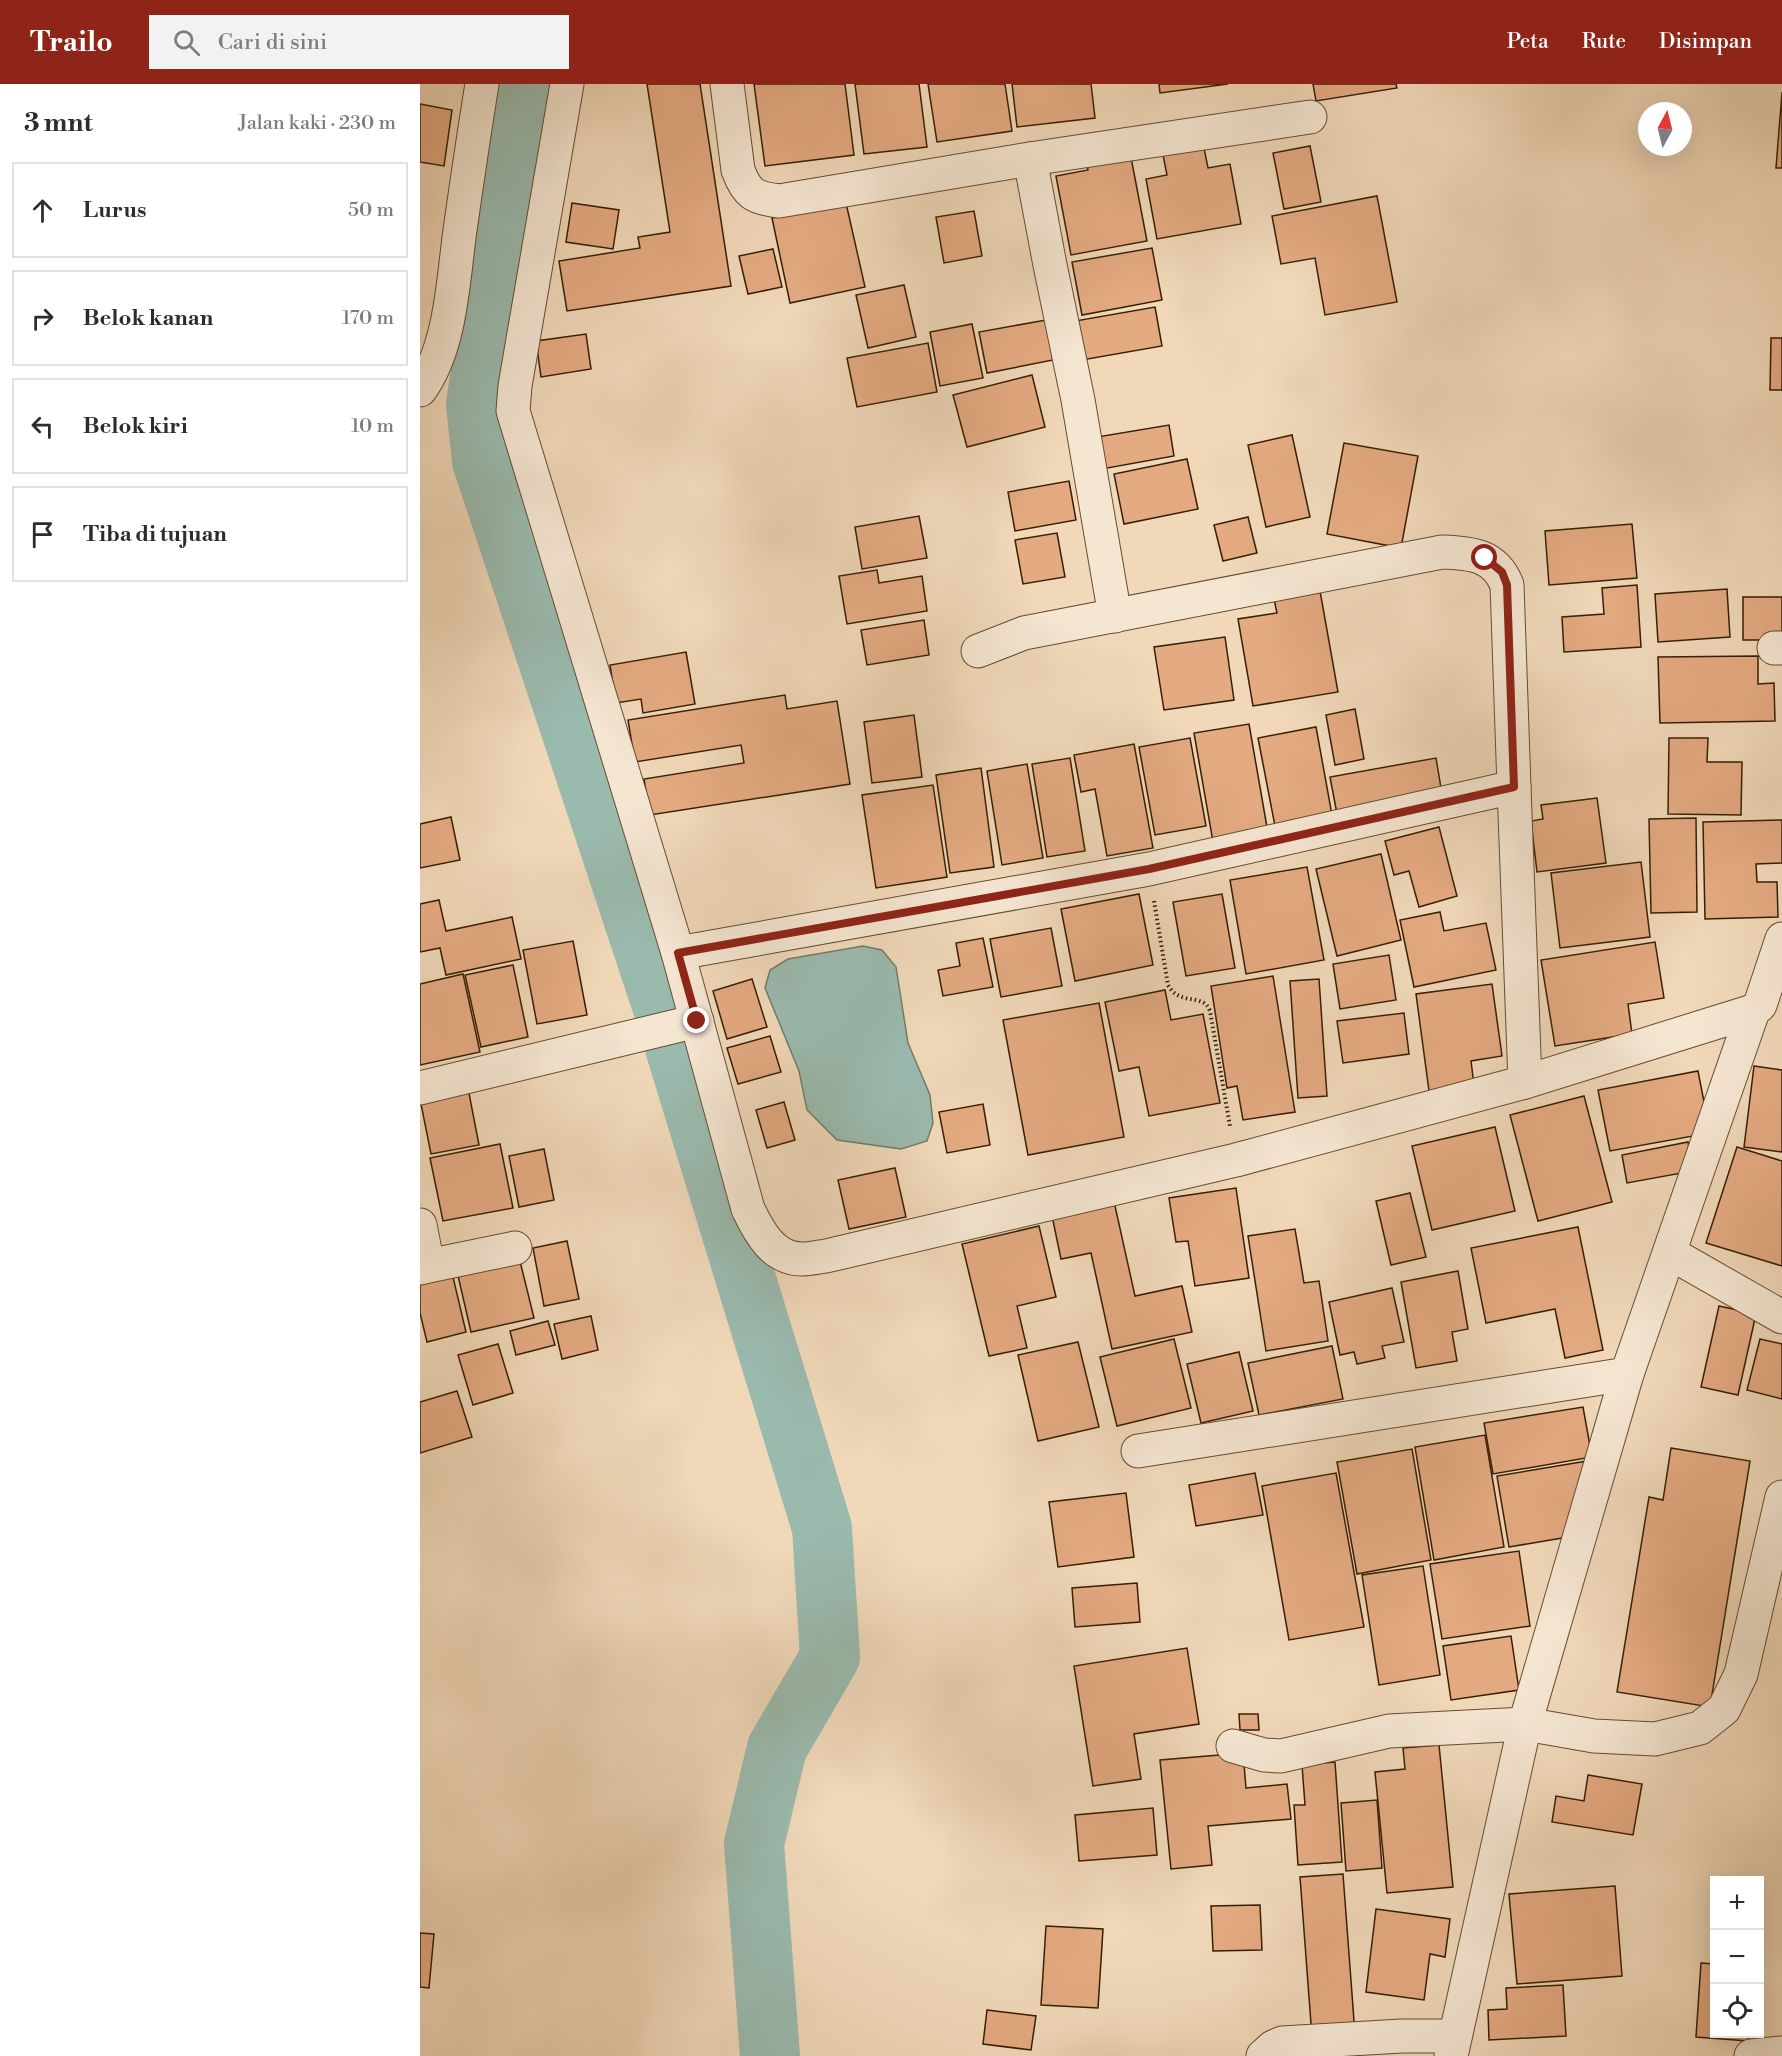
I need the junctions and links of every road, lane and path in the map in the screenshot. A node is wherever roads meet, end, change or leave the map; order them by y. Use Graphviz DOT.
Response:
graph roads {
  1 [pos="482,84"];
  2 [pos="567,84"];
  3 [pos="727,84"];
  4 [pos="1310,117"];
  5 [pos="1030,159"];
  6 [pos="420,390"];
  7 [pos="1115,616"];
  8 [pos="978,651"];
  9 [pos="1514,787"];
  10 [pos="1149,869"];
  11 [pos="1782,939"];
  12 [pos="678,953"];
  13 [pos="1765,1006"];
  14 [pos="689,1023"];
  15 [pos="1526,1082"];
  16 [pos="420,1088"];
  17 [pos="1236,1160"];
  18 [pos="420,1225"];
  19 [pos="514,1248"];
  20 [pos="1670,1253"];
  21 [pos="424,1267"];
  22 [pos="1782,1317"];
  23 [pos="1627,1374"];
  24 [pos="1138,1451"];
  25 [pos="1782,1497"];
  26 [pos="1525,1724"];
  27 [pos="1233,1746"];
  28 [pos="1453,2046"];
  29 [pos="1782,2053"];
  30 [pos="1263,2056"];
  31 [pos="1751,2056"];
  1 -- 6 [label="street"];
  2 -- 12 [label="street"];
  3 -- 5 [label="street"];
  4 -- 5 [label="street"];
  5 -- 7 [label="street"];
  7 -- 8 [label="street"];
  7 -- 9 [label="street"];
  9 -- 10 [label="street"];
  9 -- 15 [label="street"];
  10 -- 12 [label="street"];
  10 -- 17 [label="path"];
  11 -- 13 [label="street"];
  12 -- 14 [label="street"];
  13 -- 15 [label="street"];
  13 -- 20 [label="street"];
  14 -- 16 [label="street"];
  14 -- 17 [label="street"];
  15 -- 17 [label="street"];
  18 -- 21 [label="street"];
  19 -- 21 [label="street"];
  20 -- 22 [label="street"];
  20 -- 23 [label="street"];
  23 -- 24 [label="street"];
  23 -- 26 [label="street"];
  25 -- 26 [label="street"];
  26 -- 27 [label="street"];
  26 -- 28 [label="street"];
  28 -- 30 [label="street"];
  29 -- 31 [label="street"];
}
